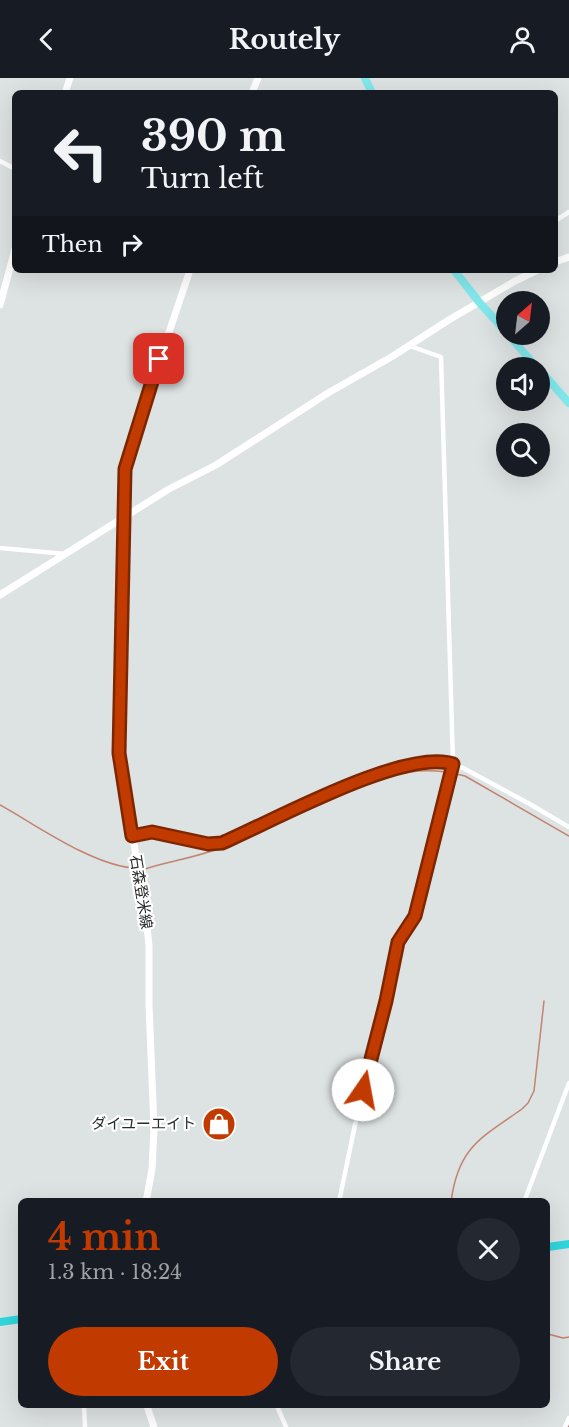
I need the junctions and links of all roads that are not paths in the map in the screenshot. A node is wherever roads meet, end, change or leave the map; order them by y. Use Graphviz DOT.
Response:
graph roads {
  1 [pos="12,260"];
  2 [pos="189,273"];
  3 [pos="456,273"];
  4 [pos="532,273"];
  5 [pos="479,302"];
  6 [pos="0,305"];
  7 [pos="496,321"];
  8 [pos="518,345"];
  9 [pos="410,346"];
  10 [pos="528,357"];
  11 [pos="550,381"];
  12 [pos="569,403"];
  13 [pos="125,516"];
  14 [pos="0,548"];
  15 [pos="66,554"];
  16 [pos="0,595"];
  17 [pos="452,766"];
  18 [pos="569,827"];
  19 [pos="132,836"];
  20 [pos="569,1083"];
  21 [pos="147,1198"];
  22 [pos="340,1198"];
  23 [pos="526,1198"];
  24 [pos="569,1244"];
  25 [pos="550,1247"];
  26 [pos="18,1319"];
  27 [pos="0,1322"];
  28 [pos="84,1408"];
  29 [pos="148,1408"];
  30 [pos="278,1408"];
  31 [pos="569,1418"];
  32 [pos="85,1427"];
  33 [pos="154,1427"];
  34 [pos="286,1427"];
  35 [pos="565,1427"];
  1 -- 6 [label="main road"];
  2 -- 13 [label="main road, 石森登米線"];
  3 -- 5 [label="main road"];
  4 -- 5 [label="main road"];
  5 -- 7 [label="main road"];
  5 -- 9 [label="main road"];
  8 -- 10 [label="main road"];
  9 -- 13 [label="main road"];
  9 -- 17 [label="street"];
  11 -- 12 [label="main road"];
  13 -- 15 [label="main road"];
  13 -- 19 [label="main road, 石森登米線"];
  14 -- 15 [label="street"];
  15 -- 16 [label="main road"];
  17 -- 18 [label="street"];
  17 -- 19 [label="street"];
  17 -- 22 [label="street"];
  19 -- 21 [label="main road, 石森登米線"];
  20 -- 23 [label="street"];
  24 -- 25 [label="highway"];
  26 -- 27 [label="highway"];
  28 -- 32 [label="street"];
  29 -- 33 [label="main road"];
  30 -- 34 [label="street"];
  31 -- 35 [label="street"];
}
